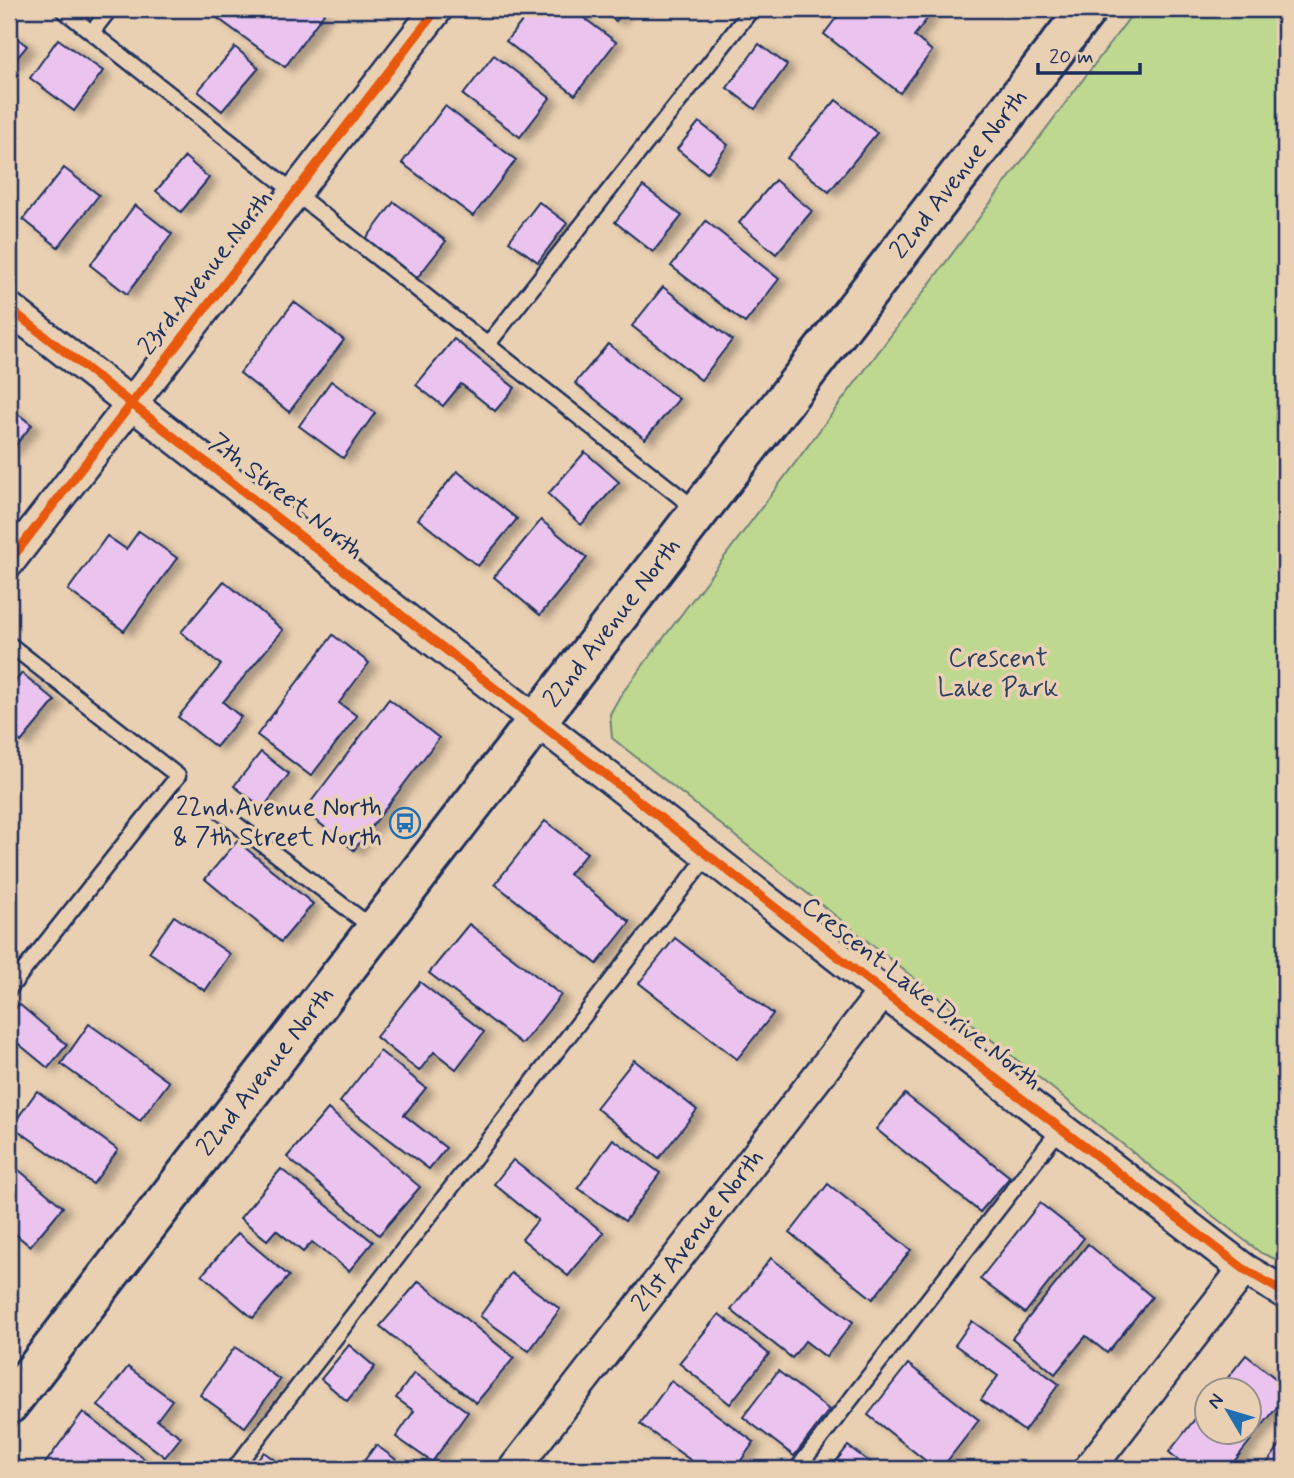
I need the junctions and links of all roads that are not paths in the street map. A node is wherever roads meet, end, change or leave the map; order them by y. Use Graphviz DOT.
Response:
graph roads {
  1 [pos="62,9"];
  2 [pos="110,9"];
  3 [pos="436,9"];
  4 [pos="752,9"];
  5 [pos="1087,9"];
  6 [pos="92,32"];
  7 [pos="295,192"];
  8 [pos="9,308"];
  9 [pos="488,344"];
  10 [pos="131,404"];
  11 [pos="699,511"];
  12 [pos="9,562"];
  13 [pos="9,644"];
  14 [pos="538,719"];
  15 [pos="223,814"];
  16 [pos="709,854"];
  17 [pos="375,930"];
  18 [pos="9,989"];
  19 [pos="883,992"];
  20 [pos="1060,1129"];
  21 [pos="1244,1269"];
  22 [pos="1285,1293"];
  23 [pos="9,1404"];
  24 [pos="234,1469"];
  25 [pos="514,1469"];
  26 [pos="797,1469"];
  27 [pos="1089,1469"];
  1 -- 6 [label="lane"];
  2 -- 6 [label="lane"];
  3 -- 7 [label="street, 23rd Avenue North"];
  4 -- 9 [label="lane"];
  5 -- 11 [label="main road, 22nd Avenue North"];
  6 -- 7 [label="lane"];
  7 -- 9 [label="lane"];
  7 -- 10 [label="street, 23rd Avenue North"];
  8 -- 10 [label="street, 7th Street North"];
  9 -- 11 [label="lane"];
  10 -- 12 [label="street, 23rd Avenue North"];
  10 -- 14 [label="street, 7th Street North"];
  11 -- 14 [label="main road, 22nd Avenue North"];
  13 -- 18 [label="lane"];
  14 -- 16 [label="street, Crescent Lake Drive North"];
  14 -- 17 [label="main road, 22nd Avenue North"];
  15 -- 17 [label="lane"];
  16 -- 19 [label="street, Crescent Lake Drive North"];
  16 -- 24 [label="lane"];
  17 -- 23 [label="main road, 22nd Avenue North"];
  19 -- 20 [label="street, Crescent Lake Drive North"];
  19 -- 25 [label="street, 21st Avenue North"];
  20 -- 21 [label="street, Crescent Lake Drive North"];
  20 -- 26 [label="lane"];
  21 -- 22 [label="street, Crescent Lake Drive North"];
  21 -- 27 [label="street"];
}
